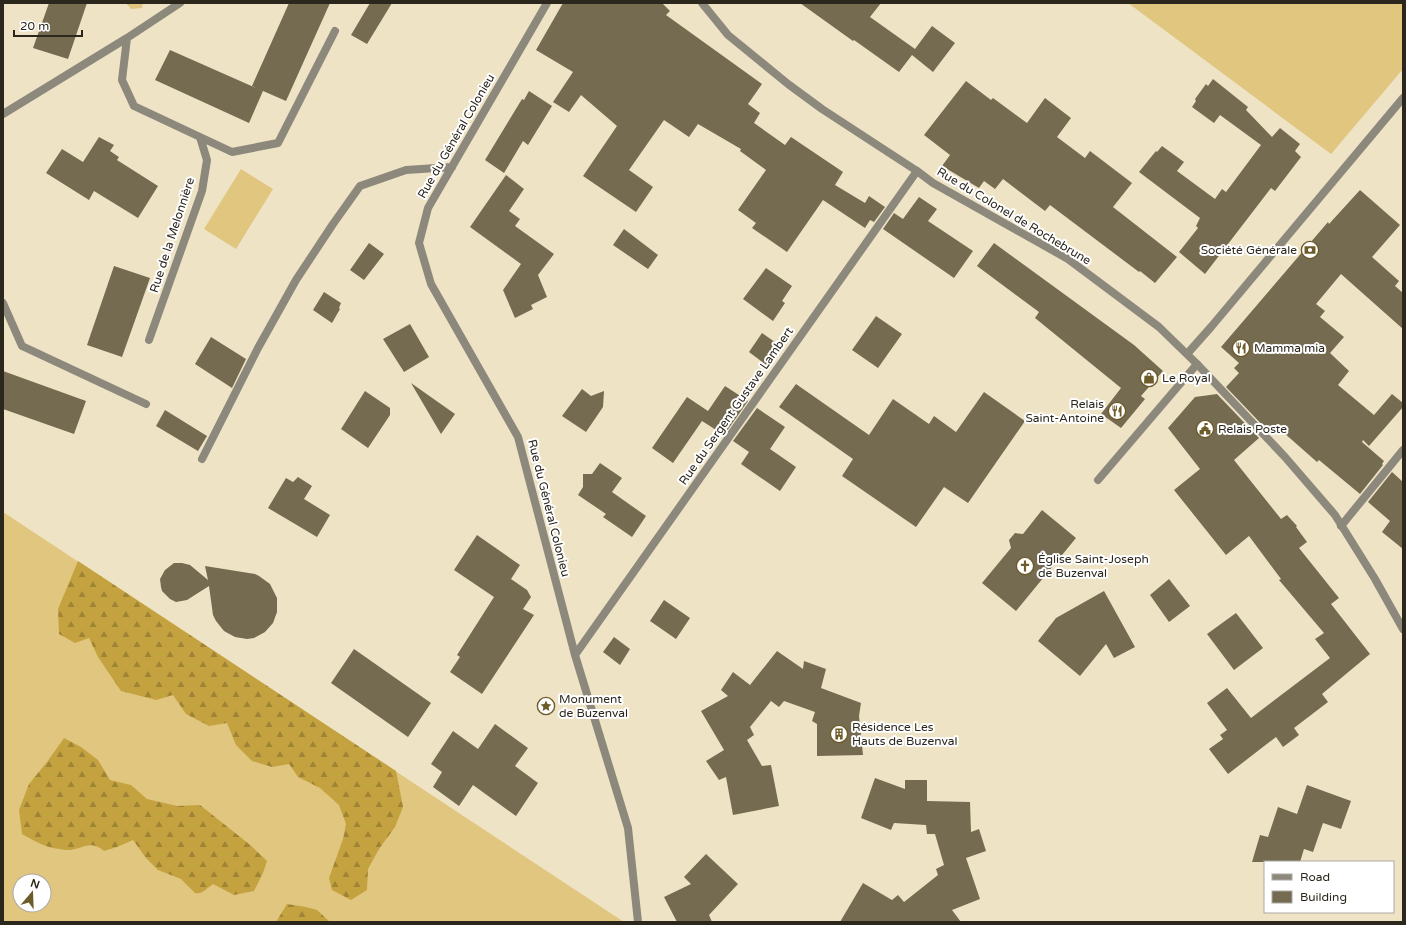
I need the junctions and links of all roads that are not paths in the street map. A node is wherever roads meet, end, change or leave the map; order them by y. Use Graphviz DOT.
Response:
graph roads {
  1 [pos="180,3"];
  2 [pos="547,3"];
  3 [pos="702,3"];
  4 [pos="335,30"];
  5 [pos="127,38"];
  6 [pos="1403,98"];
  7 [pos="3,114"];
  8 [pos="200,137"];
  9 [pos="452,167"];
  10 [pos="917,171"];
  11 [pos="3,303"];
  12 [pos="149,340"];
  13 [pos="1187,354"];
  14 [pos="1197,364"];
  15 [pos="146,404"];
  16 [pos="1403,450"];
  17 [pos="202,459"];
  18 [pos="1098,480"];
  19 [pos="1341,526"];
  20 [pos="1403,630"];
  21 [pos="574,655"];
  22 [pos="638,922"];
  1 -- 5 [label="street"];
  2 -- 9 [label="street, Rue du Général Colonieu"];
  3 -- 10 [label="street, Rue du Colonel de Rochebrune"];
  4 -- 8 [label="street"];
  5 -- 7 [label="street"];
  5 -- 8 [label="street"];
  6 -- 13 [label="street"];
  8 -- 12 [label="street, Rue de la Melonnière"];
  9 -- 17 [label="street"];
  9 -- 21 [label="street, Rue du Général Colonieu"];
  10 -- 13 [label="street, Rue du Colonel de Rochebrune"];
  10 -- 21 [label="street, Rue du Sergent Gustave Lambert"];
  11 -- 15 [label="street"];
  13 -- 14 [label="street, Rue du Colonel de Rochebrune"];
  14 -- 18 [label="street"];
  14 -- 19 [label="street, Rue du Colonel de Rochebrune"];
  16 -- 19 [label="street"];
  19 -- 20 [label="street, Rue du Colonel de Rochebrune"];
  21 -- 22 [label="street, Rue du Général Colonieu"];
}
